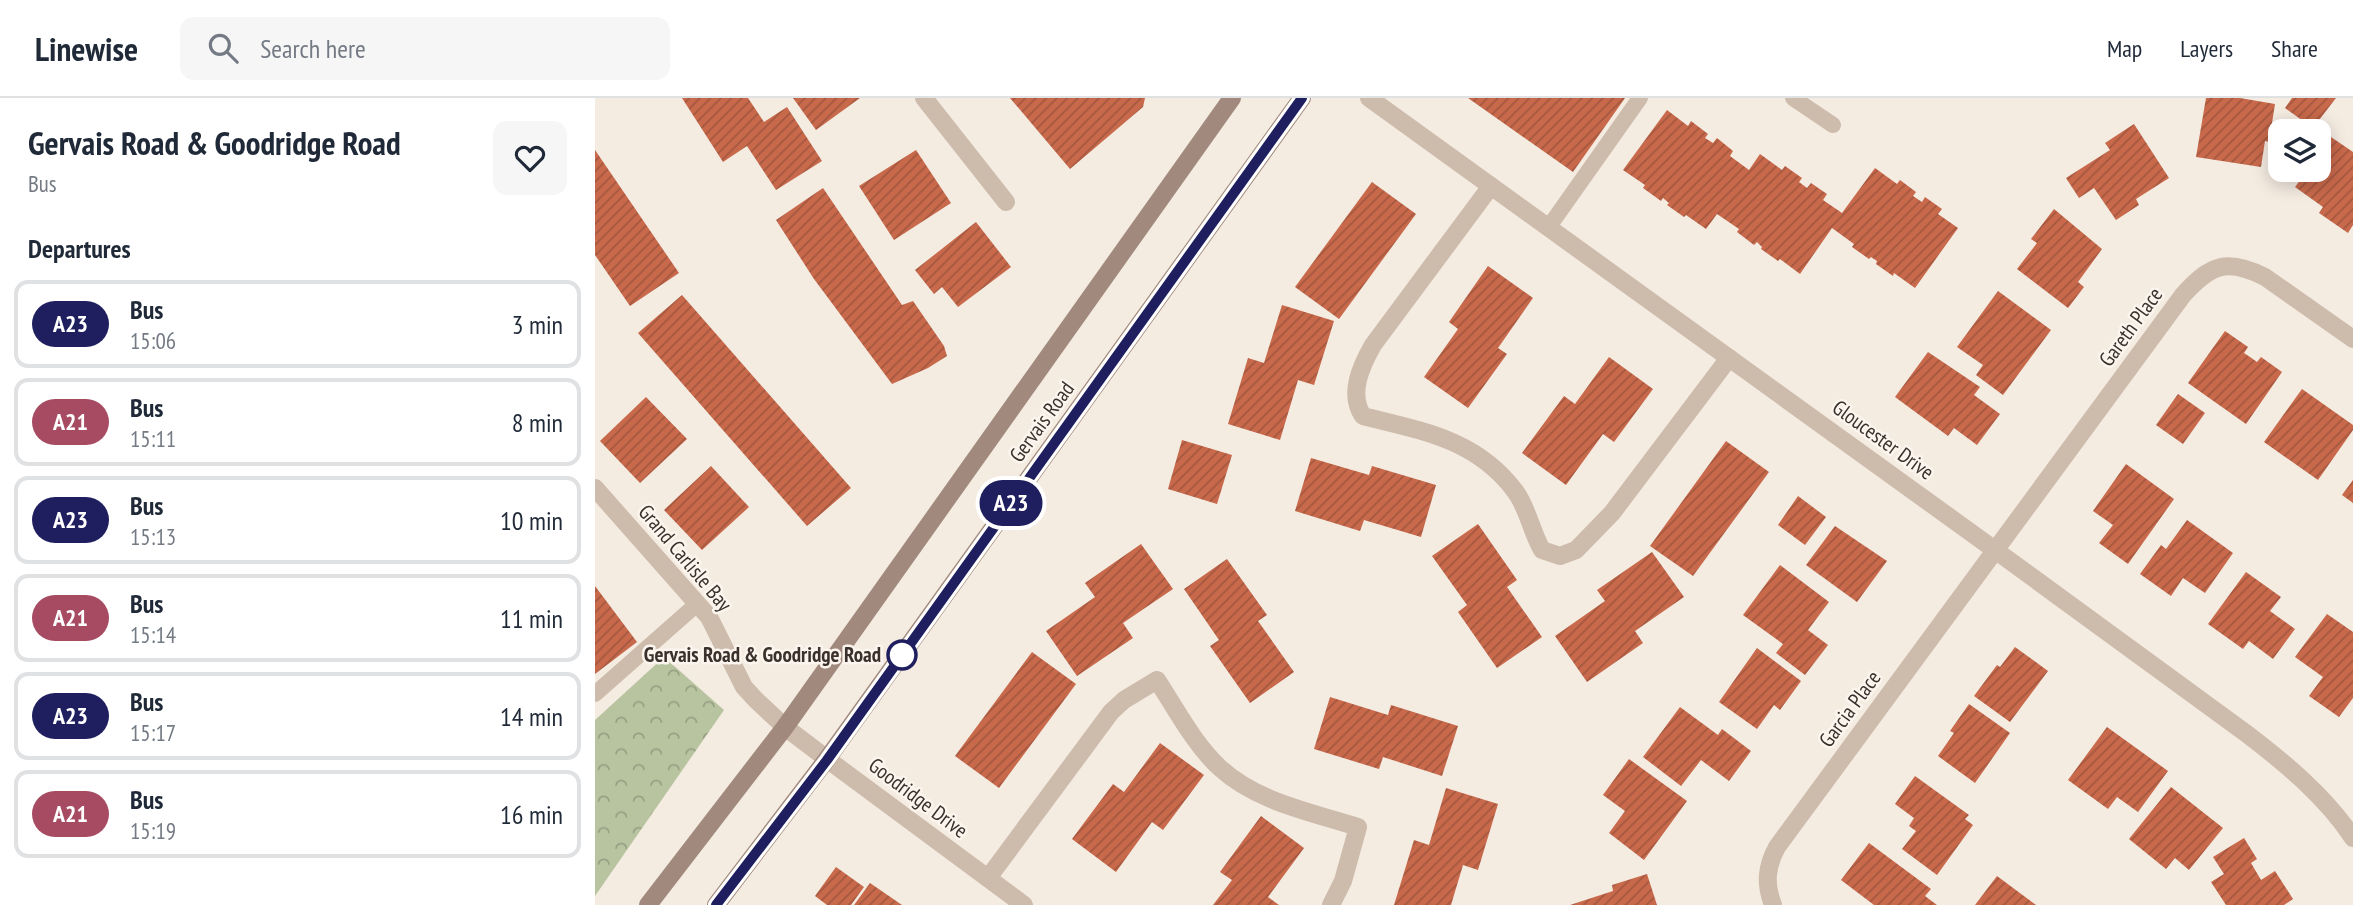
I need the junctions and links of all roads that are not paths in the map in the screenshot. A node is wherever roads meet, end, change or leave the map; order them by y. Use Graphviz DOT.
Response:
graph roads {
  1 [pos="924,98"];
  2 [pos="1231,98"];
  3 [pos="1302,98"];
  4 [pos="1369,98"];
  5 [pos="1640,98"];
  6 [pos="1793,98"];
  7 [pos="1833,125"];
  8 [pos="1491,186"];
  9 [pos="1006,202"];
  10 [pos="1548,228"];
  11 [pos="2353,339"];
  12 [pos="1729,358"];
  13 [pos="595,488"];
  14 [pos="1995,550"];
  15 [pos="697,604"];
  16 [pos="595,694"];
  17 [pos="785,727"];
  18 [pos="827,760"];
  19 [pos="2353,838"];
  20 [pos="988,878"];
  21 [pos="648,905"];
  22 [pos="716,905"];
  23 [pos="1024,905"];
  24 [pos="1331,905"];
  25 [pos="1773,905"];
  1 -- 9 [label="street"];
  2 -- 17 [label="main road, Gervais Road"];
  3 -- 18 [label="main road, Gervais Road"];
  4 -- 8 [label="street, Gloucester Drive"];
  5 -- 10 [label="lane"];
  6 -- 7 [label="lane"];
  8 -- 10 [label="street, Gloucester Drive"];
  8 -- 12 [label="street"];
  10 -- 12 [label="street, Gloucester Drive"];
  11 -- 14 [label="street, Gareth Place"];
  12 -- 14 [label="street, Gloucester Drive"];
  13 -- 15 [label="street, Grand Carlisle Bay"];
  14 -- 19 [label="street, Gloucester Drive"];
  14 -- 25 [label="street, Garcia Place"];
  15 -- 16 [label="lane"];
  15 -- 17 [label="street, Grand Carlisle Bay"];
  17 -- 18 [label="street, Goodridge Drive"];
  17 -- 21 [label="main road, Gervais Road"];
  18 -- 20 [label="street, Goodridge Drive"];
  18 -- 22 [label="main road, Gervais Road"];
  20 -- 23 [label="street, Goodridge Drive"];
  20 -- 24 [label="street"];
}
